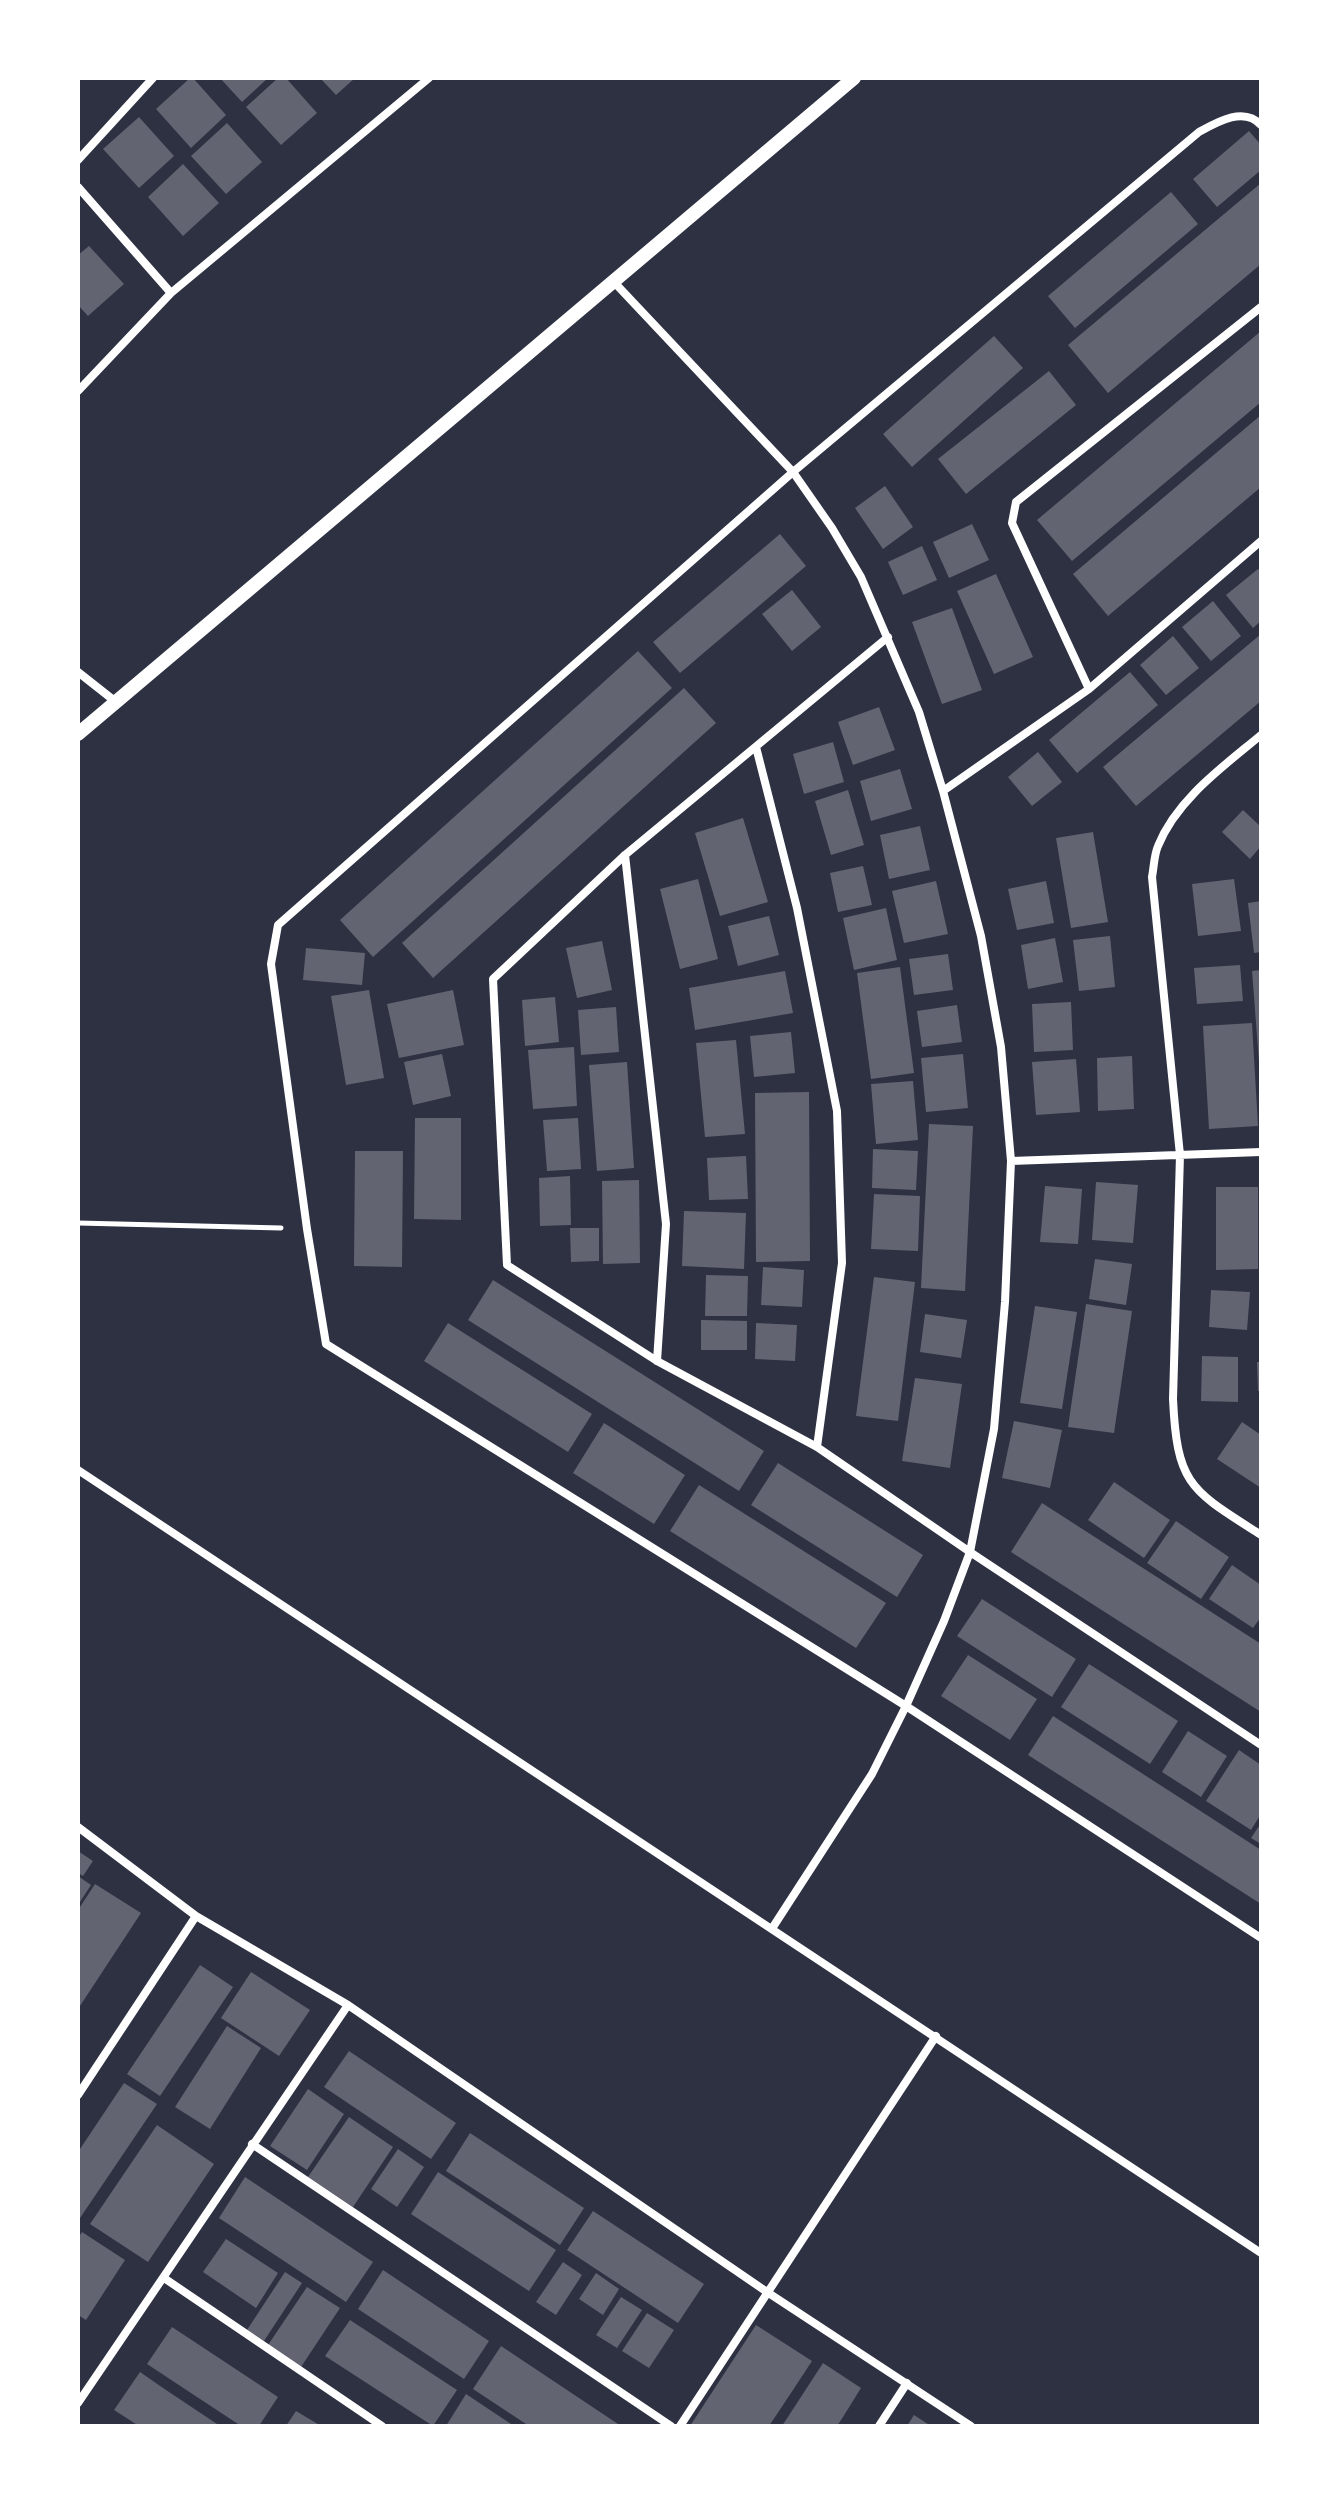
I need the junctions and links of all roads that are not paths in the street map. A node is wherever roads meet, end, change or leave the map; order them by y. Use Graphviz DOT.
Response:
graph roads {
  1 [pos="153,78"];
  2 [pos="429,78"];
  3 [pos="854,78"];
  4 [pos="1261,125"];
  5 [pos="78,160"];
  6 [pos="78,187"];
  7 [pos="613,281"];
  8 [pos="171,293"];
  9 [pos="1261,307"];
  10 [pos="78,391"];
  11 [pos="793,472"];
  12 [pos="1261,541"];
  13 [pos="888,637"];
  14 [pos="78,672"];
  15 [pos="1089,689"];
  16 [pos="116,702"];
  17 [pos="78,734"];
  18 [pos="1261,735"];
  19 [pos="756,747"];
  20 [pos="943,791"];
  21 [pos="625,855"];
  22 [pos="1261,1152"];
  23 [pos="1180,1155"];
  24 [pos="1011,1161"];
  25 [pos="657,1361"];
  26 [pos="817,1447"];
  27 [pos="78,1470"];
  28 [pos="1261,1535"];
  29 [pos="970,1552"];
  30 [pos="906,1706"];
  31 [pos="1261,1745"];
  32 [pos="78,1827"];
  33 [pos="196,1916"];
  34 [pos="773,1927"];
  35 [pos="1261,1938"];
  36 [pos="348,2005"];
  37 [pos="936,2036"];
  38 [pos="78,2095"];
  39 [pos="252,2144"];
  40 [pos="1261,2253"];
  41 [pos="164,2278"];
  42 [pos="767,2292"];
  43 [pos="907,2383"];
  44 [pos="78,2403"];
  45 [pos="382,2426"];
  46 [pos="671,2426"];
  47 [pos="680,2426"];
  48 [pos="879,2426"];
  49 [pos="971,2426"];
  1 -- 5 [label="street"];
  2 -- 8 [label="street"];
  3 -- 7 [label="street"];
  4 -- 11 [label="street"];
  6 -- 8 [label="street"];
  7 -- 11 [label="street"];
  7 -- 16 [label="street"];
  8 -- 10 [label="street"];
  9 -- 15 [label="street"];
  11 -- 13 [label="street"];
  11 -- 30 [label="street"];
  12 -- 15 [label="street"];
  13 -- 19 [label="street"];
  13 -- 20 [label="street"];
  14 -- 16 [label="street"];
  15 -- 20 [label="street"];
  16 -- 17 [label="street"];
  18 -- 23 [label="street"];
  19 -- 21 [label="street"];
  19 -- 26 [label="street"];
  20 -- 24 [label="street"];
  21 -- 25 [label="street"];
  21 -- 25 [label="street"];
  22 -- 23 [label="street"];
  23 -- 24 [label="street"];
  23 -- 28 [label="street"];
  24 -- 29 [label="street"];
  25 -- 26 [label="street"];
  26 -- 29 [label="street"];
  27 -- 34 [label="street"];
  29 -- 30 [label="street"];
  29 -- 31 [label="street"];
  30 -- 34 [label="street"];
  30 -- 35 [label="street"];
  32 -- 33 [label="street"];
  33 -- 36 [label="street"];
  33 -- 38 [label="street"];
  34 -- 37 [label="street"];
  36 -- 39 [label="street"];
  36 -- 42 [label="street"];
  37 -- 40 [label="street"];
  37 -- 42 [label="street"];
  39 -- 41 [label="street"];
  39 -- 46 [label="street"];
  41 -- 44 [label="street"];
  41 -- 45 [label="street"];
  42 -- 43 [label="street"];
  42 -- 47 [label="street"];
  43 -- 48 [label="street"];
  43 -- 49 [label="street"];
}
